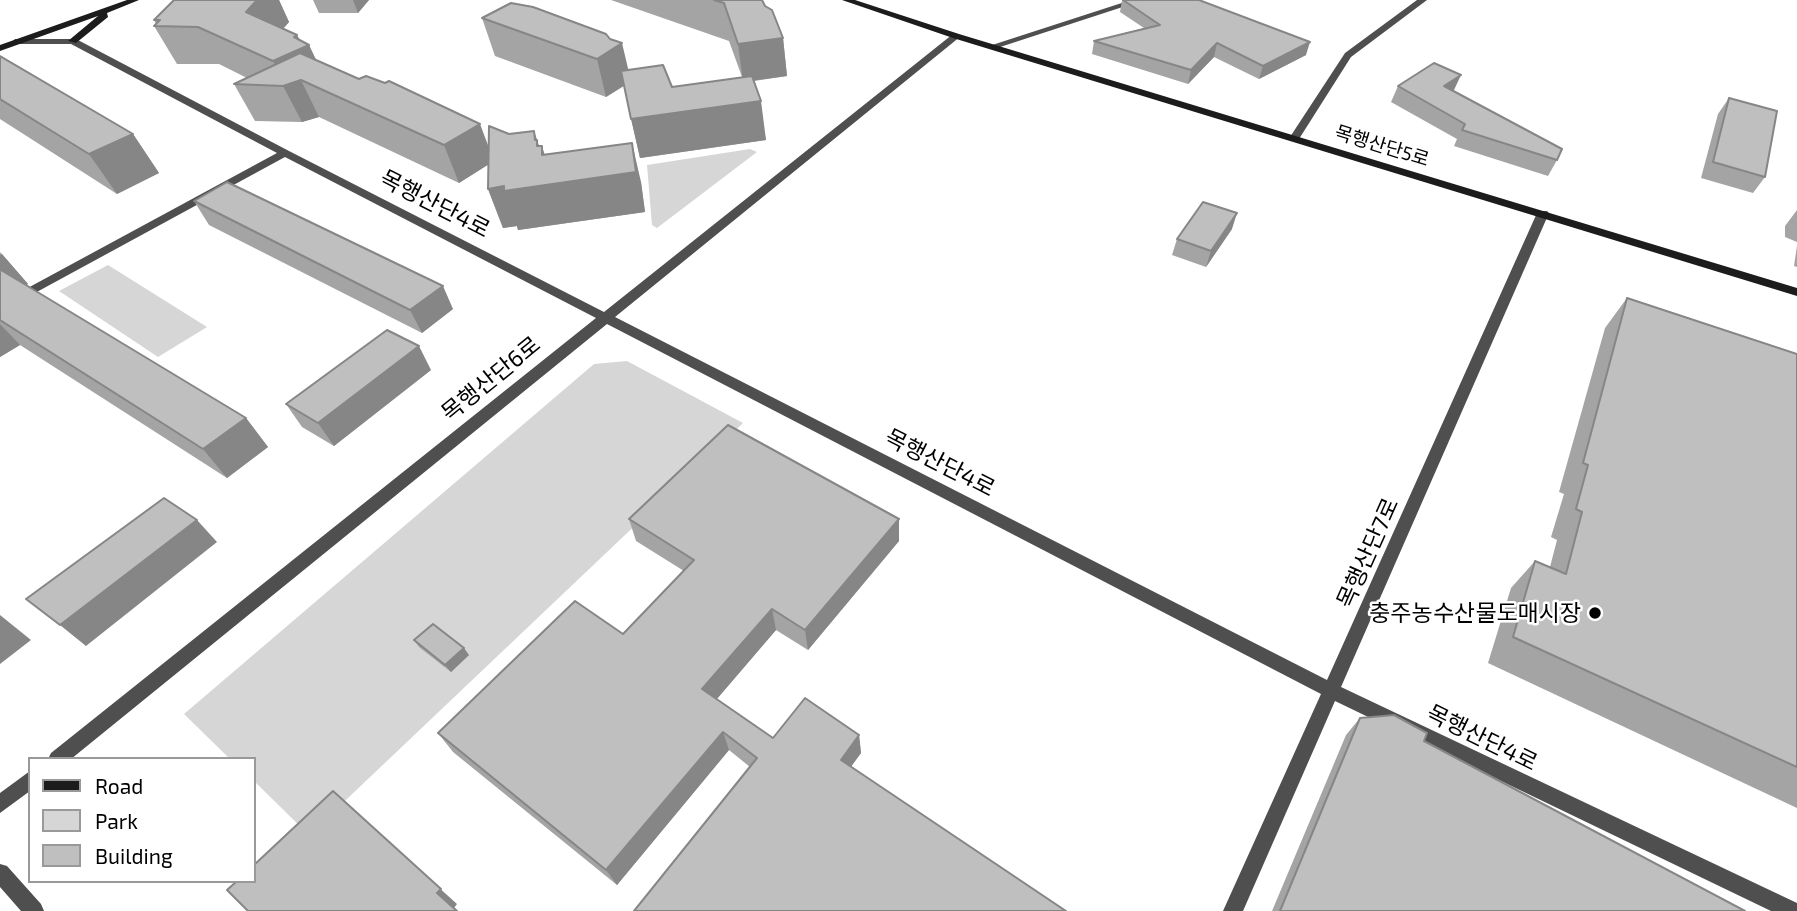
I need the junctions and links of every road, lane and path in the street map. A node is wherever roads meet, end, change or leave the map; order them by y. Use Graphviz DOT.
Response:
graph roads {
  1 [pos="135,0"];
  2 [pos="846,0"];
  3 [pos="1140,0"];
  4 [pos="1400,0"];
  5 [pos="1419,3"];
  6 [pos="113,8"];
  7 [pos="956,36"];
  8 [pos="18,41"];
  9 [pos="73,41"];
  10 [pos="991,47"];
  11 [pos="0,48"];
  12 [pos="1295,137"];
  13 [pos="285,153"];
  14 [pos="1543,213"];
  15 [pos="1797,292"];
  16 [pos="0,308"];
  17 [pos="608,317"];
  18 [pos="1331,691"];
  19 [pos="59,757"];
  20 [pos="28,782"];
  21 [pos="0,804"];
  22 [pos="0,873"];
  23 [pos="34,911"];
  24 [pos="1233,911"];
  25 [pos="1792,911"];
  1 -- 6 [label="street"];
  2 -- 7 [label="street, 목행산단5로"];
  3 -- 10 [label="street"];
  4 -- 5 [label="street"];
  5 -- 12 [label="street"];
  6 -- 8 [label="street"];
  6 -- 9 [label="street"];
  7 -- 10 [label="street, 목행산단5로"];
  7 -- 17 [label="street, 목행산단6로"];
  8 -- 9 [label="street"];
  8 -- 11 [label="street"];
  9 -- 13 [label="street, 목행산단4로"];
  10 -- 12 [label="street, 목행산단5로"];
  12 -- 14 [label="street, 목행산단5로"];
  13 -- 16 [label="street"];
  13 -- 17 [label="street, 목행산단4로"];
  14 -- 15 [label="street, 목행산단5로"];
  14 -- 18 [label="street, 목행산단7로"];
  17 -- 18 [label="street, 목행산단4로"];
  17 -- 19 [label="street, 목행산단6로"];
  18 -- 24 [label="street, 목행산단7로"];
  18 -- 25 [label="street, 목행산단4로"];
  20 -- 21 [label="street"];
  22 -- 23 [label="street"];
}
